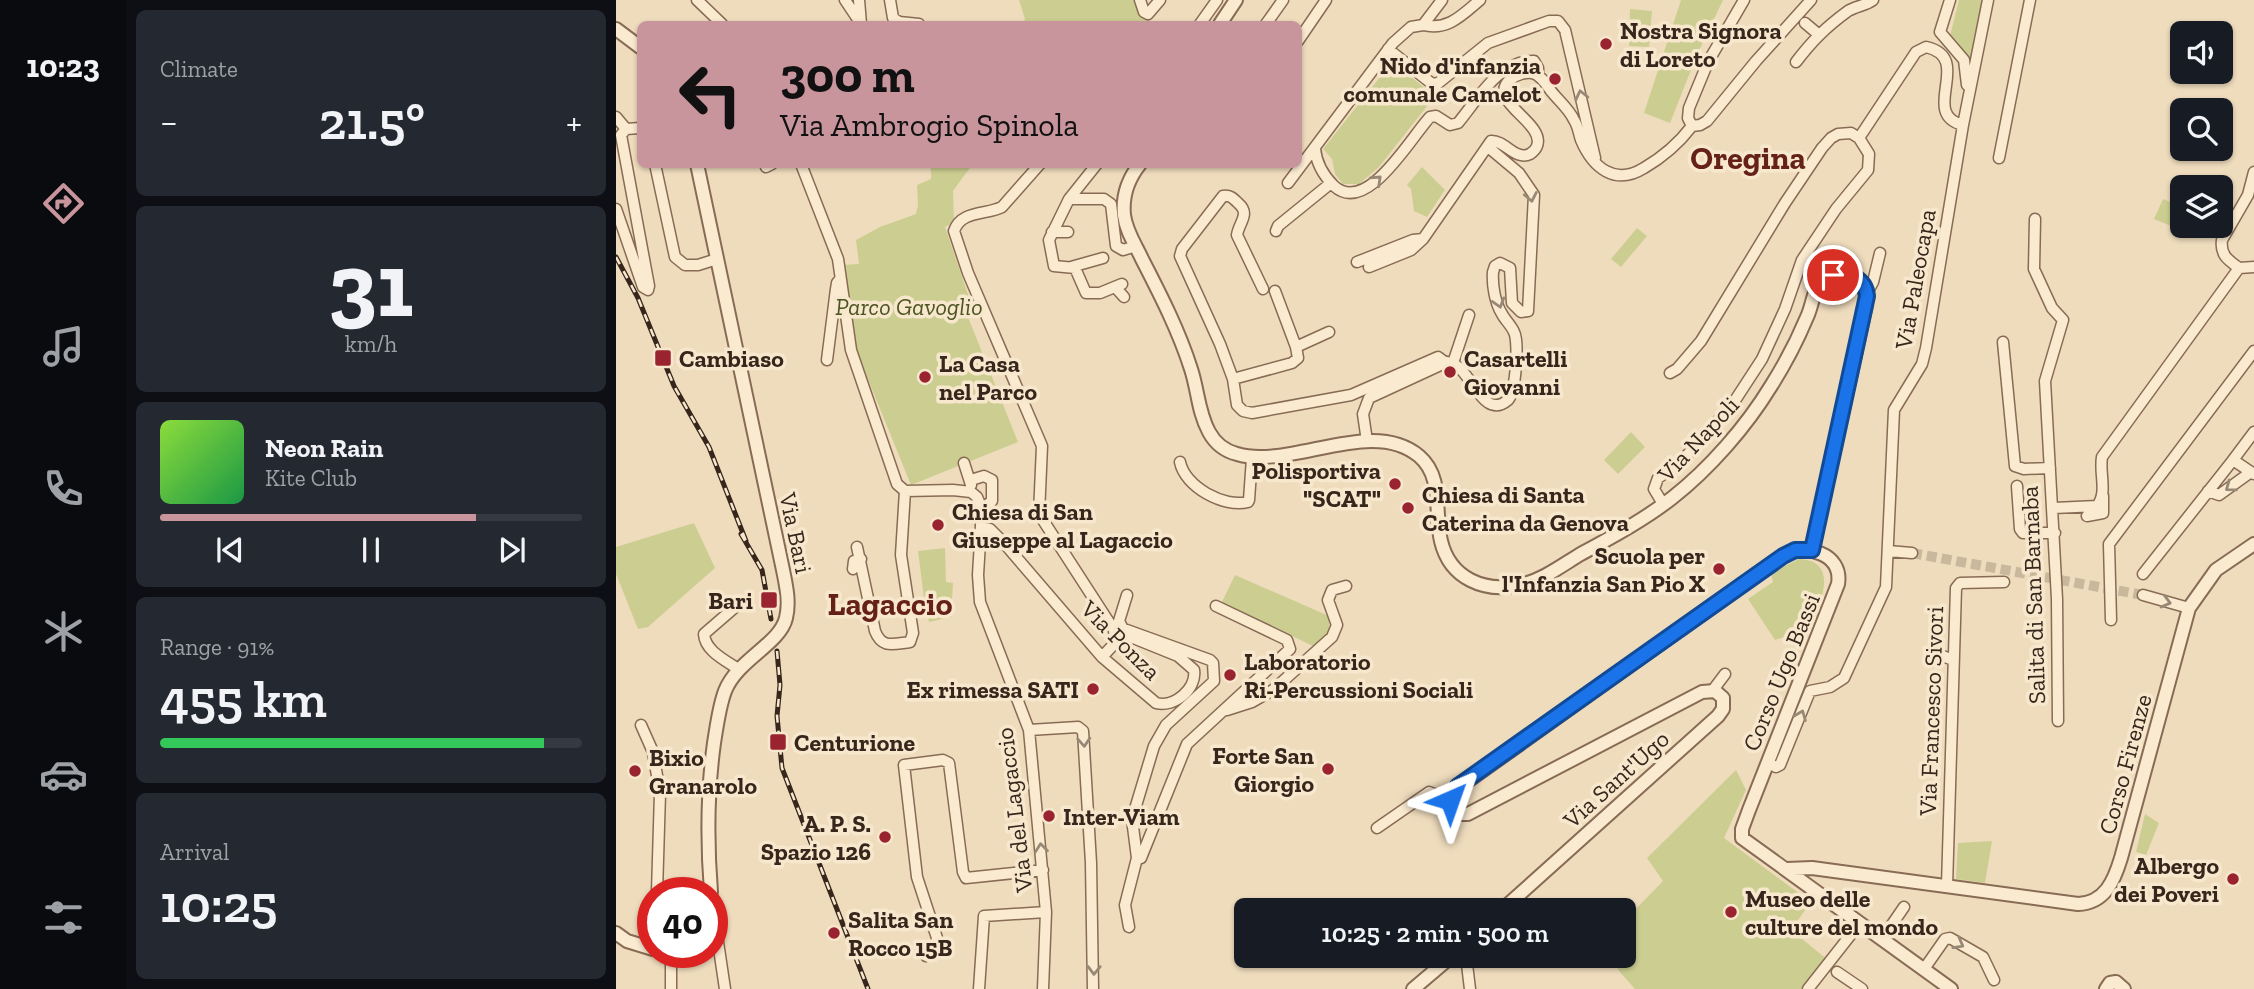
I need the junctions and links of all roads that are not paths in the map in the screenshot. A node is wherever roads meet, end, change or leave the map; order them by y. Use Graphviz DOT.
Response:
graph roads {
  1 [pos="697,0"];
  2 [pos="845,0"];
  3 [pos="859,0"];
  4 [pos="890,0"];
  5 [pos="1140,0"];
  6 [pos="1160,0"];
  7 [pos="1217,0"];
  8 [pos="1236,0"];
  9 [pos="1283,0"];
  10 [pos="1319,0"];
  11 [pos="1326,0"];
  12 [pos="1442,0"];
  13 [pos="1480,0"];
  14 [pos="1744,0"];
  15 [pos="1811,0"];
  16 [pos="1872,0"];
  17 [pos="1950,0"];
  18 [pos="1987,0"];
  19 [pos="2030,0"];
  20 [pos="1854,4"];
  21 [pos="1867,15"];
  22 [pos="719,21"];
  23 [pos="859,21"];
  24 [pos="861,21"];
  25 [pos="898,21"];
  26 [pos="1202,21"];
  27 [pos="1222,21"];
  28 [pos="1268,21"];
  29 [pos="1805,23"];
  30 [pos="1302,24"];
  31 [pos="1423,25"];
  32 [pos="616,29"];
  33 [pos="1818,34"];
  34 [pos="1302,35"];
  35 [pos="637,45"];
  36 [pos="1388,49"];
  37 [pos="1796,62"];
  38 [pos="1538,75"];
  39 [pos="1969,93"];
  40 [pos="616,117"];
  41 [pos="1692,125"];
  42 [pos="1963,125"];
  43 [pos="637,128"];
  44 [pos="626,129"];
  45 [pos="1859,138"];
  46 [pos="1488,147"];
  47 [pos="1315,148"];
  48 [pos="1999,158"];
  49 [pos="1596,162"];
  50 [pos="1302,165"];
  51 [pos="656,168"];
  52 [pos="698,168"];
  53 [pos="803,168"];
  54 [pos="1036,168"];
  55 [pos="1094,168"];
  56 [pos="1138,168"];
  57 [pos="1300,168"];
  58 [pos="2254,172"];
  59 [pos="1288,183"];
  60 [pos="1331,183"];
  61 [pos="1069,199"];
  62 [pos="616,209"];
  63 [pos="2035,219"];
  64 [pos="1276,231"];
  65 [pos="1052,232"];
  66 [pos="1068,232"];
  67 [pos="1423,239"];
  68 [pos="1136,247"];
  69 [pos="1880,253"];
  70 [pos="1103,258"];
  71 [pos="717,259"];
  72 [pos="1357,262"];
  73 [pos="1070,267"];
  74 [pos="1369,267"];
  75 [pos="2254,267"];
  76 [pos="2239,268"];
  77 [pos="841,279"];
  78 [pos="1263,289"];
  79 [pos="1275,291"];
  80 [pos="1867,293"];
  81 [pos="1124,297"];
  82 [pos="1469,315"];
  83 [pos="1329,332"];
  84 [pos="2003,342"];
  85 [pos="1296,347"];
  86 [pos="2254,351"];
  87 [pos="827,360"];
  88 [pos="1450,363"];
  89 [pos="1670,373"];
  90 [pos="1233,379"];
  91 [pos="2254,432"];
  92 [pos="1367,441"];
  93 [pos="1252,457"];
  94 [pos="2233,460"];
  95 [pos="1180,462"];
  96 [pos="964,463"];
  97 [pos="2050,468"];
  98 [pos="2252,473"];
  99 [pos="971,480"];
  100 [pos="2017,486"];
  101 [pos="905,491"];
  102 [pos="2208,491"];
  103 [pos="971,492"];
  104 [pos="2103,495"];
  105 [pos="1663,505"];
  106 [pos="2054,508"];
  107 [pos="982,509"];
  108 [pos="2087,516"];
  109 [pos="982,528"];
  110 [pos="2055,533"];
  111 [pos="2254,544"];
  112 [pos="857,547"];
  113 [pos="1812,550"];
  114 [pos="1888,551"];
  115 [pos="1912,553"];
  116 [pos="861,559"];
  117 [pos="853,569"];
  118 [pos="2143,574"];
  119 [pos="2004,582"];
  120 [pos="1346,586"];
  121 [pos="1127,595"];
  122 [pos="2143,595"];
  123 [pos="741,601"];
  124 [pos="1216,606"];
  125 [pos="2189,608"];
  126 [pos="2111,620"];
  127 [pos="1269,632"];
  128 [pos="1126,635"];
  129 [pos="1261,640"];
  130 [pos="1102,657"];
  131 [pos="1953,660"];
  132 [pos="1932,661"];
  133 [pos="738,669"];
  134 [pos="1726,674"];
  135 [pos="1713,690"];
  136 [pos="1225,710"];
  137 [pos="2058,721"];
  138 [pos="640,725"];
  139 [pos="1028,730"];
  140 [pos="1768,763"];
  141 [pos="1450,800"];
  142 [pos="1377,828"];
  143 [pos="1137,858"];
  144 [pos="1787,869"];
  145 [pos="1043,870"];
  146 [pos="657,877"];
  147 [pos="710,877"];
  148 [pos="1947,886"];
  149 [pos="1523,898"];
  150 [pos="1904,907"];
  151 [pos="1046,912"];
  152 [pos="1860,923"];
  153 [pos="1129,927"];
  154 [pos="616,933"];
  155 [pos="1882,939"];
  156 [pos="637,944"];
  157 [pos="926,956"];
  158 [pos="671,968"];
  159 [pos="722,968"];
  160 [pos="1438,968"];
  161 [pos="1467,968"];
  162 [pos="1924,970"];
  163 [pos="1837,972"];
  164 [pos="1994,980"];
  165 [pos="671,989"];
  166 [pos="725,989"];
  167 [pos="979,989"];
  168 [pos="1043,989"];
  169 [pos="1093,989"];
  170 [pos="1413,989"];
  171 [pos="1470,989"];
  172 [pos="1808,989"];
  173 [pos="1862,989"];
  174 [pos="1950,989"];
  175 [pos="2106,989"];
  176 [pos="2124,989"];
  1 -- 22 [label="street"];
  2 -- 23 [label="street"];
  3 -- 24 [label="street"];
  4 -- 25 [label="street"];
  5 -- 6 [label="street"];
  7 -- 26 [label="street"];
  8 -- 27 [label="street"];
  9 -- 28 [label="street"];
  10 -- 30 [label="street"];
  11 -- 34 [label="street"];
  12 -- 31 [label="street"];
  13 -- 31 [label="street"];
  14 -- 41 [label="street"];
  15 -- 41 [label="street"];
  16 -- 20 [label="street"];
  16 -- 21 [label="street"];
  17 -- 39 [label="street, Via Paleocapa"];
  18 -- 39 [label="street, Via Paleocapa"];
  19 -- 48 [label="street"];
  20 -- 33 [label="street"];
  29 -- 33 [label="street"];
  31 -- 36 [label="street"];
  32 -- 35 [label="street"];
  33 -- 37 [label="street"];
  36 -- 47 [label="street"];
  49 -- 36 [label="street, one-way"];
  38 -- 46 [label="street"];
  38 -- 49 [label="street"];
  60 -- 38 [label="street, one-way"];
  39 -- 42 [label="street, Via Paleocapa"];
  40 -- 44 [label="street"];
  41 -- 49 [label="street"];
  42 -- 45 [label="street"];
  42 -- 114 [label="street, Via Paleocapa"];
  43 -- 44 [label="street"];
  44 -- 62 [label="street"];
  45 -- 89 [label="street"];
  45 -- 105 [label="street"];
  46 -- 67 [label="street"];
  46 -- 88 [label="street, one-way"];
  47 -- 50 [label="street"];
  47 -- 60 [label="street"];
  51 -- 71 [label="street"];
  52 -- 71 [label="street, Via Bari"];
  53 -- 77 [label="street"];
  54 -- 130 [label="street"];
  55 -- 61 [label="street"];
  56 -- 68 [label="street"];
  57 -- 59 [label="street"];
  58 -- 76 [label="street"];
  60 -- 64 [label="street"];
  61 -- 65 [label="street"];
  61 -- 68 [label="street"];
  63 -- 97 [label="street, Salita di San Barnaba"];
  65 -- 66 [label="street"];
  65 -- 73 [label="street"];
  67 -- 72 [label="street"];
  67 -- 74 [label="street"];
  68 -- 93 [label="street"];
  69 -- 80 [label="street"];
  70 -- 73 [label="street"];
  71 -- 133 [label="street, Via Bari"];
  73 -- 81 [label="street"];
  75 -- 76 [label="street"];
  76 -- 104 [label="street"];
  77 -- 87 [label="street"];
  77 -- 101 [label="street"];
  78 -- 90 [label="street"];
  79 -- 85 [label="street"];
  80 -- 105 [label="street, Via Napoli"];
  80 -- 113 [label="street"];
  82 -- 88 [label="street"];
  83 -- 85 [label="street"];
  84 -- 97 [label="street, Salita di San Barnaba"];
  85 -- 90 [label="street"];
  86 -- 126 [label="street"];
  88 -- 90 [label="street"];
  88 -- 92 [label="street"];
  91 -- 94 [label="street"];
  92 -- 93 [label="street, Via Napoli"];
  92 -- 105 [label="street, Via Napoli"];
  93 -- 95 [label="street"];
  94 -- 98 [label="street"];
  94 -- 102 [label="street"];
  96 -- 99 [label="street"];
  97 -- 106 [label="street, Salita di San Barnaba"];
  98 -- 102 [label="street, one-way"];
  99 -- 103 [label="street"];
  99 -- 107 [label="street, Via del Lagaccio"];
  100 -- 110 [label="street"];
  101 -- 103 [label="street"];
  101 -- 116 [label="street"];
  102 -- 118 [label="street"];
  103 -- 107 [label="street"];
  104 -- 106 [label="street"];
  104 -- 108 [label="street"];
  106 -- 110 [label="street, Salita di San Barnaba"];
  107 -- 109 [label="street, Via del Lagaccio"];
  109 -- 130 [label="street, Via Ponza"];
  109 -- 139 [label="street, Via del Lagaccio"];
  110 -- 137 [label="street, Salita di San Barnaba"];
  111 -- 125 [label="street, Corso Firenze"];
  112 -- 116 [label="street"];
  113 -- 140 [label="street, Corso Ugo Bassi"];
  113 -- 141 [label="street, Corso Ugo Bassi"];
  114 -- 115 [label="street"];
  140 -- 114 [label="street, Via Paleocapa, one-way"];
  116 -- 117 [label="street"];
  119 -- 131 [label="street, Via Francesco Sivori"];
  120 -- 136 [label="street"];
  121 -- 128 [label="street"];
  122 -- 125 [label="street, one-way"];
  123 -- 133 [label="street"];
  124 -- 127 [label="street"];
  125 -- 148 [label="street, Corso Firenze"];
  127 -- 129 [label="street"];
  127 -- 136 [label="street"];
  128 -- 130 [label="street, Via Ponza"];
  128 -- 143 [label="street, Via Ponza"];
  131 -- 132 [label="street"];
  131 -- 148 [label="street, Via Francesco Sivori"];
  133 -- 147 [label="street, Via Bari"];
  134 -- 135 [label="street"];
  135 -- 141 [label="street"];
  135 -- 149 [label="street, Via Sant'Ugo"];
  136 -- 143 [label="street"];
  138 -- 146 [label="street"];
  145 -- 139 [label="street, Via del Lagaccio, one-way"];
  139 -- 169 [label="street, one-way"];
  140 -- 144 [label="street, Corso Ugo Bassi"];
  141 -- 142 [label="street"];
  143 -- 153 [label="street, Via Ponza"];
  144 -- 148 [label="street, Corso Firenze"];
  144 -- 152 [label="street"];
  145 -- 151 [label="street, Via del Lagaccio"];
  145 -- 157 [label="street"];
  150 -- 155 [label="street"];
  151 -- 167 [label="street"];
  151 -- 168 [label="street, Via del Lagaccio"];
  152 -- 155 [label="street"];
  152 -- 172 [label="street"];
  154 -- 156 [label="street"];
  155 -- 162 [label="street"];
  158 -- 165 [label="street"];
  159 -- 166 [label="street"];
  160 -- 170 [label="street"];
  161 -- 171 [label="street"];
  162 -- 164 [label="street, one-way"];
  162 -- 174 [label="street"];
  163 -- 173 [label="street"];
  175 -- 176 [label="street"];
}
